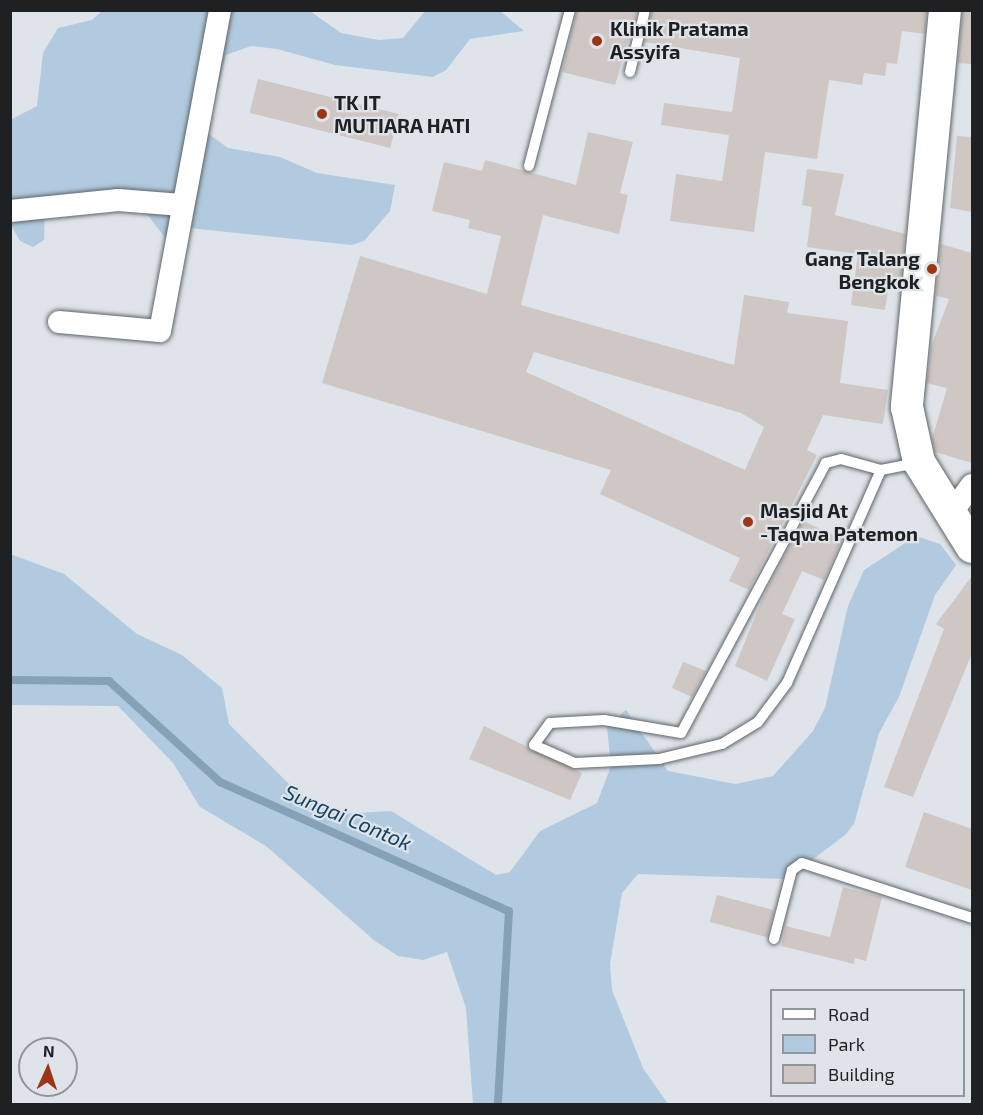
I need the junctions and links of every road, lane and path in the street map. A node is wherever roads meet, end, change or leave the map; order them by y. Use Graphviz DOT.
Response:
graph roads {
  1 [pos="220,10"];
  2 [pos="570,10"];
  3 [pos="645,10"];
  4 [pos="945,10"];
  5 [pos="630,72"];
  6 [pos="529,166"];
  7 [pos="182,205"];
  8 [pos="10,211"];
  9 [pos="59,322"];
  10 [pos="919,462"];
  11 [pos="881,470"];
  12 [pos="972,485"];
  13 [pos="950,515"];
  14 [pos="972,547"];
  15 [pos="681,733"];
  16 [pos="678,755"];
  17 [pos="972,918"];
  18 [pos="774,939"];
  1 -- 7 [label="street"];
  2 -- 6 [label="lane"];
  3 -- 5 [label="lane"];
  4 -- 10 [label="main road"];
  7 -- 8 [label="street"];
  7 -- 9 [label="street"];
  10 -- 11 [label="lane"];
  10 -- 13 [label="main road"];
  11 -- 15 [label="lane"];
  11 -- 16 [label="lane"];
  12 -- 13 [label="street"];
  13 -- 14 [label="main road"];
  15 -- 16 [label="lane"];
  15 -- 16 [label="lane"];
  17 -- 18 [label="lane"];
}
